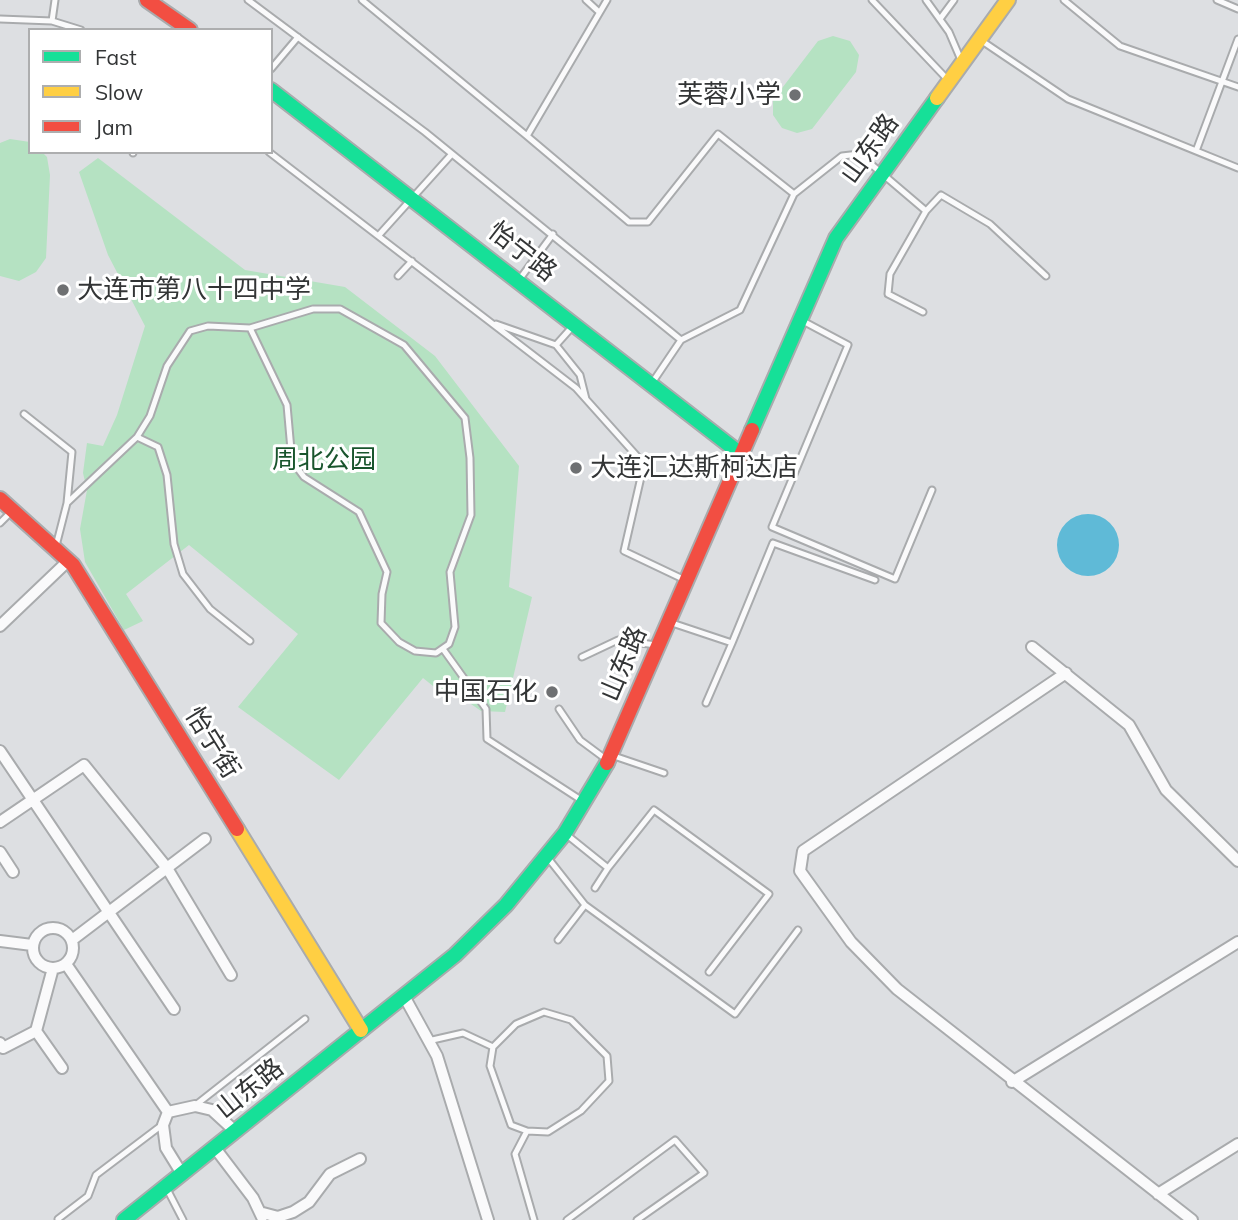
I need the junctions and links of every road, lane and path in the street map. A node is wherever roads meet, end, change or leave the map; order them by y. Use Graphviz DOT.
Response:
graph roads {
  1 [pos="55,0"];
  2 [pos="147,0"];
  3 [pos="248,0"];
  4 [pos="362,0"];
  5 [pos="586,0"];
  6 [pos="607,0"];
  7 [pos="872,0"];
  8 [pos="926,0"];
  9 [pos="954,0"];
  10 [pos="1008,0"];
  11 [pos="1064,0"];
  12 [pos="1217,0"];
  13 [pos="1238,9"];
  14 [pos="598,11"];
  15 [pos="0,19"];
  16 [pos="940,19"];
  17 [pos="52,21"];
  18 [pos="75,28"];
  19 [pos="187,28"];
  20 [pos="298,37"];
  21 [pos="979,39"];
  22 [pos="1238,39"];
  23 [pos="962,63"];
  24 [pos="273,67"];
  25 [pos="949,81"];
  26 [pos="1222,81"];
  27 [pos="1238,87"];
  28 [pos="273,92"];
  29 [pos="527,136"];
  30 [pos="1196,151"];
  31 [pos="272,154"];
  32 [pos="451,155"];
  33 [pos="1238,168"];
  34 [pos="882,173"];
  35 [pos="794,194"];
  36 [pos="412,197"];
  37 [pos="926,211"];
  38 [pos="553,234"];
  39 [pos="379,235"];
  40 [pos="412,261"];
  41 [pos="398,276"];
  42 [pos="1046,276"];
  43 [pos="519,280"];
  44 [pos="923,312"];
  45 [pos="801,320"];
  46 [pos="491,323"];
  47 [pos="575,324"];
  48 [pos="250,328"];
  49 [pos="681,340"];
  50 [pos="556,345"];
  51 [pos="652,384"];
  52 [pos="587,400"];
  53 [pos="24,414"];
  54 [pos="137,437"];
  55 [pos="742,455"];
  56 [pos="932,490"];
  57 [pos="0,499"];
  58 [pos="67,503"];
  59 [pos="12,510"];
  60 [pos="0,523"];
  61 [pos="55,549"];
  62 [pos="68,561"];
  63 [pos="875,580"];
  64 [pos="687,581"];
  65 [pos="669,622"];
  66 [pos="0,626"];
  67 [pos="250,641"];
  68 [pos="732,643"];
  69 [pos="659,645"];
  70 [pos="1032,647"];
  71 [pos="443,649"];
  72 [pos="582,657"];
  73 [pos="1066,674"];
  74 [pos="706,703"];
  75 [pos="559,709"];
  76 [pos="0,751"];
  77 [pos="610,758"];
  78 [pos="664,773"];
  79 [pos="33,799"];
  80 [pos="584,802"];
  81 [pos="0,822"];
  82 [pos="565,833"];
  83 [pos="205,839"];
  84 [pos="0,852"];
  85 [pos="546,855"];
  86 [pos="1238,861"];
  87 [pos="167,868"];
  88 [pos="608,868"];
  89 [pos="13,872"];
  90 [pos="596,888"];
  91 [pos="585,905"];
  92 [pos="110,911"];
  93 [pos="798,930"];
  94 [pos="72,940"];
  95 [pos="558,940"];
  96 [pos="0,941"];
  97 [pos="1238,942"];
  98 [pos="32,945"];
  99 [pos="66,964"];
  100 [pos="53,968"];
  101 [pos="709,972"];
  102 [pos="232,975"];
  103 [pos="404,996"];
  104 [pos="174,1009"];
  105 [pos="305,1019"];
  106 [pos="361,1030"];
  107 [pos="36,1031"];
  108 [pos="428,1041"];
  109 [pos="0,1043"];
  110 [pos="493,1047"];
  111 [pos="62,1068"];
  112 [pos="1012,1082"];
  113 [pos="194,1107"];
  114 [pos="168,1112"];
  115 [pos="163,1125"];
  116 [pos="527,1131"];
  117 [pos="236,1132"];
  118 [pos="1238,1144"];
  119 [pos="215,1148"];
  120 [pos="360,1159"];
  121 [pos="182,1174"];
  122 [pos="166,1186"];
  123 [pos="1158,1194"];
  124 [pos="262,1217"];
  125 [pos="58,1219"];
  126 [pos="124,1220"];
  127 [pos="184,1220"];
  128 [pos="488,1220"];
  129 [pos="534,1220"];
  130 [pos="567,1220"];
  131 [pos="637,1220"];
  132 [pos="1192,1220"];
  1 -- 17 [label="lane"];
  2 -- 19 [label="main road"];
  3 -- 20 [label="lane"];
  4 -- 29 [label="lane"];
  5 -- 14 [label="lane"];
  6 -- 14 [label="lane"];
  7 -- 25 [label="lane"];
  8 -- 16 [label="lane"];
  9 -- 16 [label="lane"];
  10 -- 21 [label="main road, 山东路"];
  11 -- 26 [label="lane"];
  12 -- 13 [label="lane"];
  14 -- 29 [label="lane"];
  15 -- 17 [label="lane"];
  16 -- 23 [label="lane"];
  17 -- 18 [label="lane"];
  20 -- 24 [label="lane"];
  20 -- 32 [label="lane"];
  21 -- 23 [label="main road, 山东路"];
  21 -- 30 [label="lane"];
  22 -- 26 [label="lane"];
  23 -- 25 [label="main road, 山东路"];
  25 -- 34 [label="main road, 山东路"];
  26 -- 27 [label="lane"];
  26 -- 30 [label="lane"];
  28 -- 36 [label="main road, 怡宁路"];
  29 -- 35 [label="lane"];
  30 -- 33 [label="lane"];
  31 -- 39 [label="lane"];
  32 -- 36 [label="lane"];
  32 -- 38 [label="lane"];
  34 -- 35 [label="lane"];
  34 -- 37 [label="lane"];
  34 -- 45 [label="main road, 山东路"];
  35 -- 49 [label="lane"];
  36 -- 39 [label="lane"];
  36 -- 43 [label="main road, 怡宁路"];
  37 -- 42 [label="lane"];
  37 -- 44 [label="lane"];
  38 -- 43 [label="lane"];
  38 -- 49 [label="lane"];
  39 -- 40 [label="lane"];
  40 -- 41 [label="lane"];
  40 -- 46 [label="lane"];
  43 -- 47 [label="main road, 怡宁路"];
  45 -- 55 [label="main road, 山东路"];
  45 -- 56 [label="lane"];
  46 -- 50 [label="lane"];
  46 -- 52 [label="lane"];
  47 -- 50 [label="lane"];
  47 -- 51 [label="main road, 怡宁路"];
  48 -- 54 [label="lane"];
  48 -- 71 [label="lane"];
  48 -- 71 [label="lane"];
  49 -- 51 [label="lane"];
  50 -- 52 [label="lane"];
  51 -- 55 [label="main road, 怡宁路"];
  52 -- 64 [label="lane"];
  53 -- 58 [label="lane"];
  54 -- 58 [label="lane"];
  54 -- 67 [label="lane"];
  55 -- 64 [label="main road, 山东路"];
  57 -- 59 [label="main road, 怡宁街"];
  58 -- 61 [label="lane"];
  59 -- 60 [label="lane"];
  59 -- 61 [label="main road, 怡宁街"];
  61 -- 62 [label="main road, 怡宁街"];
  62 -- 66 [label="street"];
  62 -- 106 [label="main road, 怡宁街"];
  63 -- 68 [label="lane"];
  64 -- 65 [label="main road, 山东路"];
  65 -- 68 [label="lane"];
  65 -- 69 [label="main road, 山东路"];
  68 -- 74 [label="lane"];
  69 -- 72 [label="lane"];
  69 -- 77 [label="main road, 山东路"];
  70 -- 73 [label="street"];
  71 -- 80 [label="lane"];
  73 -- 86 [label="street"];
  73 -- 112 [label="street"];
  75 -- 77 [label="lane"];
  76 -- 79 [label="street"];
  77 -- 78 [label="lane"];
  77 -- 80 [label="main road, 山东路"];
  79 -- 81 [label="street"];
  79 -- 87 [label="street"];
  79 -- 92 [label="street"];
  80 -- 82 [label="main road, 山东路"];
  82 -- 85 [label="main road, 山东路"];
  82 -- 88 [label="lane"];
  83 -- 87 [label="street"];
  84 -- 89 [label="street"];
  85 -- 91 [label="lane"];
  85 -- 103 [label="main road, 山东路"];
  87 -- 92 [label="street"];
  87 -- 102 [label="street"];
  88 -- 90 [label="lane"];
  88 -- 101 [label="lane"];
  91 -- 93 [label="lane"];
  91 -- 95 [label="lane"];
  92 -- 94 [label="street"];
  92 -- 104 [label="street"];
  94 -- 98 [label="street"];
  94 -- 99 [label="street"];
  96 -- 98 [label="street"];
  97 -- 112 [label="street"];
  98 -- 100 [label="street"];
  99 -- 100 [label="street"];
  99 -- 114 [label="street"];
  100 -- 107 [label="street"];
  103 -- 106 [label="main road, 山东路"];
  103 -- 108 [label="street"];
  105 -- 113 [label="lane"];
  106 -- 117 [label="main road, 山东路"];
  107 -- 109 [label="street"];
  107 -- 111 [label="street"];
  108 -- 110 [label="lane"];
  108 -- 128 [label="street"];
  110 -- 116 [label="lane"];
  110 -- 116 [label="lane"];
  112 -- 123 [label="street"];
  113 -- 114 [label="street"];
  113 -- 117 [label="street"];
  114 -- 115 [label="street"];
  115 -- 121 [label="street"];
  115 -- 125 [label="lane"];
  116 -- 129 [label="lane"];
  117 -- 119 [label="main road, 山东路"];
  118 -- 123 [label="street"];
  119 -- 121 [label="main road, 山东路"];
  119 -- 124 [label="street"];
  120 -- 124 [label="street"];
  121 -- 122 [label="main road, 山东路"];
  122 -- 126 [label="main road, 山东路"];
  122 -- 127 [label="lane"];
  123 -- 132 [label="street"];
  130 -- 131 [label="lane"];
}
